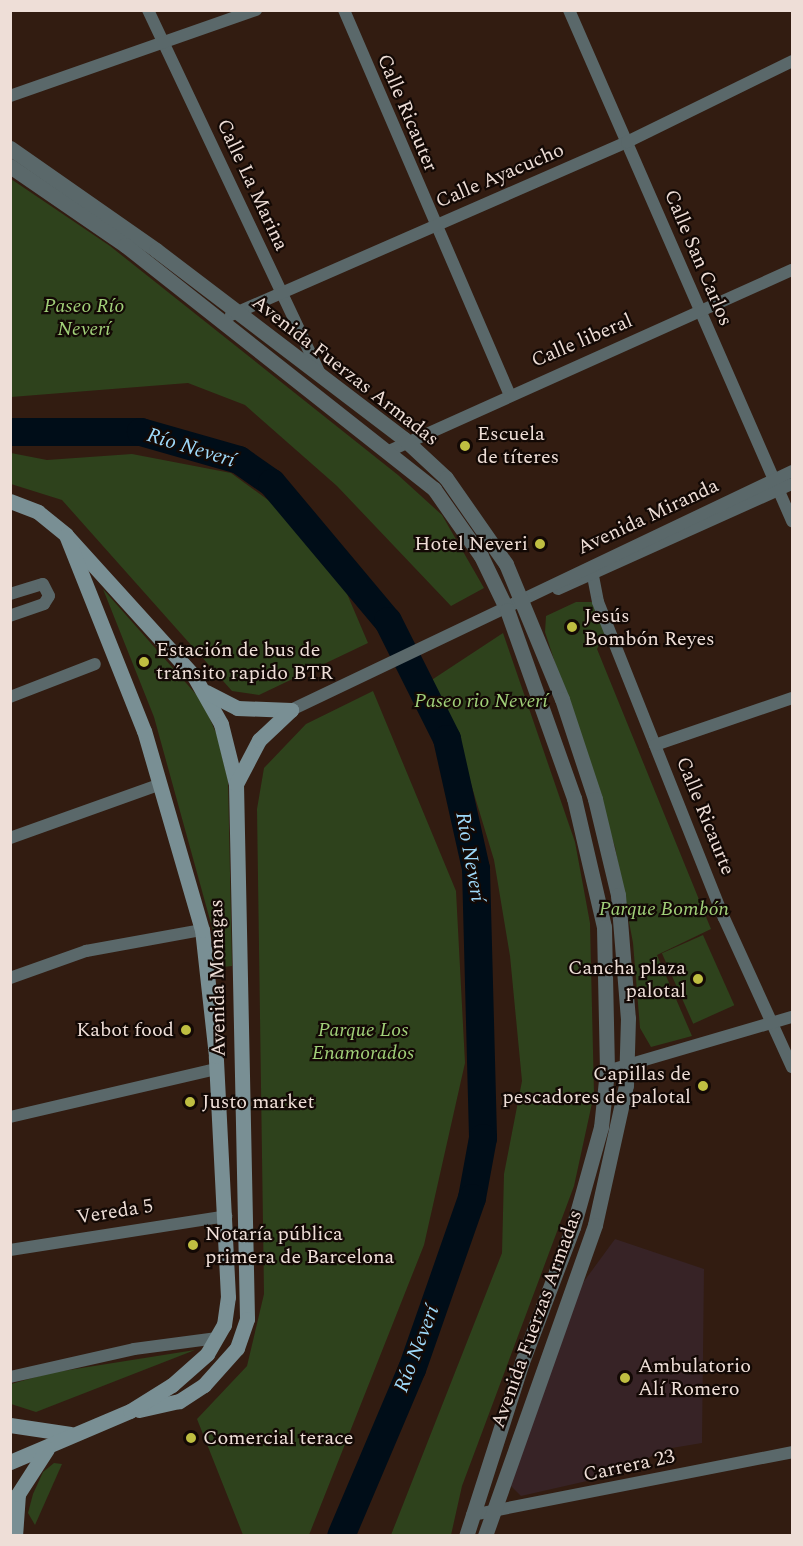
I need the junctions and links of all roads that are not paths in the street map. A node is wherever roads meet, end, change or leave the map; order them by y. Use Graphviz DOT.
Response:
graph roads {
  1 [pos="148,10"];
  2 [pos="256,10"];
  3 [pos="344,10"];
  4 [pos="568,10"];
  5 [pos="164,44"];
  6 [pos="792,61"];
  7 [pos="10,96"];
  8 [pos="627,142"];
  9 [pos="10,147"];
  10 [pos="10,166"];
  11 [pos="433,226"];
  12 [pos="792,270"];
  13 [pos="281,291"];
  14 [pos="700,312"];
  15 [pos="236,313"];
  16 [pos="219,320"];
  17 [pos="321,375"];
  18 [pos="509,394"];
  19 [pos="404,439"];
  20 [pos="389,451"];
  21 [pos="792,471"];
  22 [pos="792,484"];
  23 [pos="777,485"];
  24 [pos="10,501"];
  25 [pos="792,521"];
  26 [pos="66,535"];
  27 [pos="593,576"];
  28 [pos="10,594"];
  29 [pos="523,602"];
  30 [pos="507,610"];
  31 [pos="10,616"];
  32 [pos="95,664"];
  33 [pos="206,692"];
  34 [pos="10,697"];
  35 [pos="792,699"];
  36 [pos="291,710"];
  37 [pos="656,745"];
  38 [pos="161,784"];
  39 [pos="236,784"];
  40 [pos="10,838"];
  41 [pos="202,930"];
  42 [pos="10,978"];
  43 [pos="792,1017"];
  44 [pos="775,1023"];
  45 [pos="792,1067"];
  46 [pos="627,1068"];
  47 [pos="216,1069"];
  48 [pos="607,1071"];
  49 [pos="10,1117"];
  50 [pos="226,1216"];
  51 [pos="10,1250"];
  52 [pos="217,1338"];
  53 [pos="10,1377"];
  54 [pos="130,1411"];
  55 [pos="10,1425"];
  56 [pos="76,1434"];
  57 [pos="53,1444"];
  58 [pos="792,1452"];
  59 [pos="10,1462"];
  60 [pos="491,1514"];
  61 [pos="472,1515"];
  62 [pos="12,1534"];
  63 [pos="466,1536"];
  64 [pos="485,1536"];
  1 -- 5 [label="street, Calle La Marina"];
  2 -- 5 [label="street"];
  3 -- 11 [label="street, Calle Ricauter"];
  4 -- 8 [label="street, Calle San Carlos"];
  5 -- 7 [label="street"];
  5 -- 13 [label="street, Calle La Marina"];
  6 -- 8 [label="street, Calle Ayacucho"];
  8 -- 11 [label="street, Calle Ayacucho"];
  8 -- 14 [label="street, Calle San Carlos"];
  9 -- 15 [label="street, Avenida Fuerzas Armadas"];
  10 -- 16 [label="street, Avenida Fuerzas Armadas"];
  11 -- 13 [label="street, Calle Ayacucho"];
  11 -- 18 [label="street, Calle Ricauter"];
  12 -- 14 [label="street, Calle liberal"];
  13 -- 15 [label="street, Calle Ayacucho"];
  13 -- 17 [label="street, Calle La Marina"];
  14 -- 18 [label="street, Calle liberal"];
  14 -- 23 [label="street, Calle San Carlos"];
  15 -- 16 [label="street, Calle Ayacucho"];
  15 -- 17 [label="street, Avenida Fuerzas Armadas"];
  16 -- 20 [label="street, Avenida Fuerzas Armadas"];
  17 -- 19 [label="street, Avenida Fuerzas Armadas"];
  18 -- 19 [label="street, Calle liberal"];
  19 -- 20 [label="street, Calle liberal"];
  19 -- 29 [label="street, Avenida Fuerzas Armadas"];
  20 -- 30 [label="street, Avenida Fuerzas Armadas"];
  21 -- 23 [label="street, Avenida Miranda"];
  22 -- 23 [label="street, Avenida Miranda"];
  23 -- 25 [label="street, Calle San Carlos"];
  23 -- 27 [label="street, Avenida Miranda"];
  23 -- 29 [label="street, Avenida Miranda"];
  24 -- 26 [label="main road, Avenida Monagas"];
  26 -- 33 [label="main road, Avenida Monagas"];
  26 -- 38 [label="main road, Avenida Monagas"];
  27 -- 29 [label="street, Avenida Miranda"];
  27 -- 37 [label="street, Calle Ricaurte"];
  28 -- 31 [label="street"];
  29 -- 30 [label="street, Avenida Miranda"];
  29 -- 46 [label="street, Avenida Fuerzas Armadas"];
  30 -- 36 [label="street, Avenida Miranda"];
  30 -- 48 [label="street, Avenida Fuerzas Armadas"];
  32 -- 34 [label="street"];
  33 -- 36 [label="main road"];
  33 -- 39 [label="main road, Avenida Monagas"];
  35 -- 37 [label="street"];
  36 -- 39 [label="main road"];
  37 -- 44 [label="street, Calle Ricaurte"];
  38 -- 40 [label="street"];
  38 -- 41 [label="main road, Avenida Monagas"];
  39 -- 54 [label="main road, Avenida Monagas"];
  41 -- 42 [label="street"];
  41 -- 47 [label="main road, Avenida Monagas"];
  43 -- 44 [label="street"];
  44 -- 45 [label="street, Calle Ricaurte"];
  44 -- 46 [label="street"];
  46 -- 48 [label="street"];
  46 -- 60 [label="street, Avenida Fuerzas Armadas"];
  47 -- 49 [label="street"];
  47 -- 50 [label="main road, Avenida Monagas"];
  48 -- 61 [label="street, Avenida Fuerzas Armadas"];
  50 -- 51 [label="street, Vereda 5"];
  50 -- 52 [label="main road, Avenida Monagas"];
  52 -- 53 [label="street"];
  52 -- 54 [label="main road, Avenida Monagas"];
  54 -- 56 [label="main road, Avenida Monagas"];
  55 -- 56 [label="main road"];
  56 -- 57 [label="main road, Avenida Monagas"];
  57 -- 59 [label="main road, Avenida Monagas"];
  57 -- 62 [label="main road"];
  58 -- 60 [label="street, Carrera 23"];
  60 -- 61 [label="street, Carrera 23"];
  60 -- 64 [label="street, Avenida Fuerzas Armadas"];
  61 -- 63 [label="street, Avenida Fuerzas Armadas"];
}
